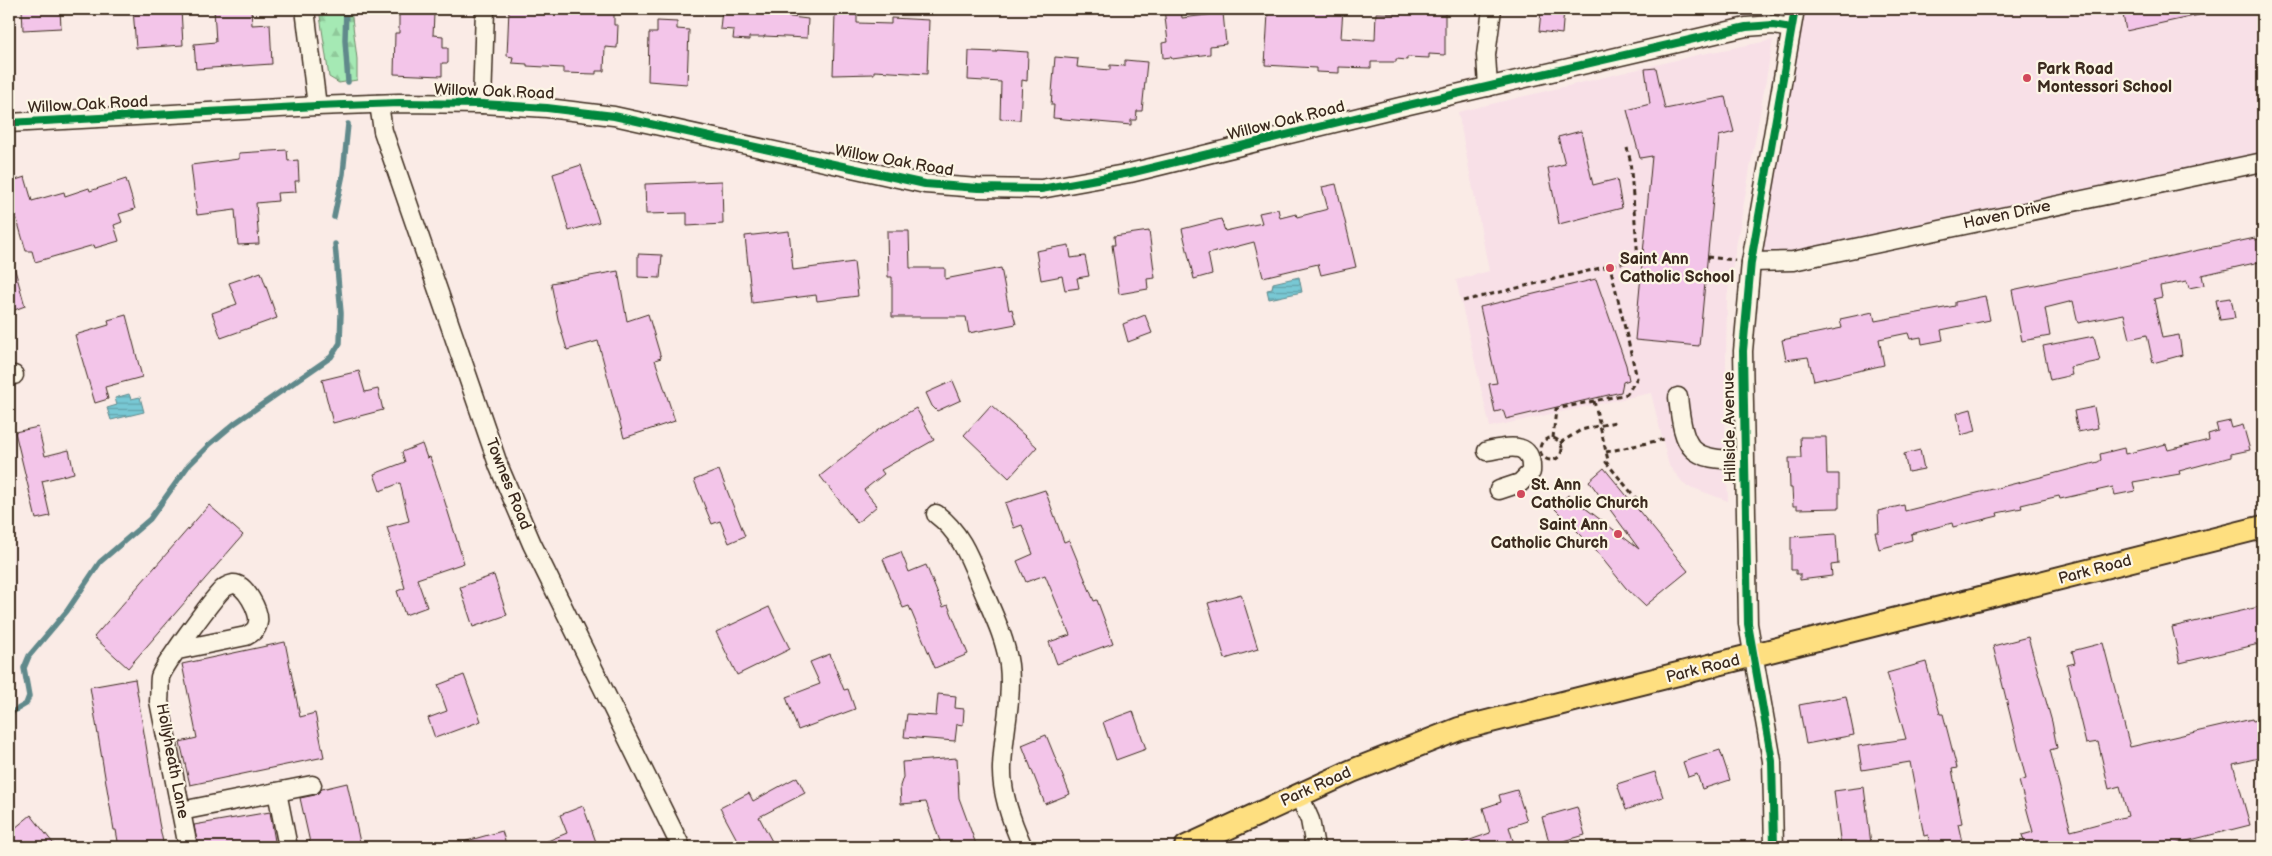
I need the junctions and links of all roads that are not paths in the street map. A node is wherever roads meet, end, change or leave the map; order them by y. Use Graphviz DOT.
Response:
graph roads {
  1 [pos="305,9"];
  2 [pos="485,9"];
  3 [pos="1492,9"];
  4 [pos="1795,9"];
  5 [pos="1791,28"];
  6 [pos="1488,87"];
  7 [pos="379,104"];
  8 [pos="482,104"];
  9 [pos="317,106"];
  10 [pos="9,123"];
  11 [pos="2263,162"];
  12 [pos="1743,261"];
  13 [pos="1678,397"];
  14 [pos="1487,450"];
  15 [pos="1744,460"];
  16 [pos="1499,490"];
  17 [pos="936,514"];
  18 [pos="2263,527"];
  19 [pos="178,650"];
  20 [pos="1753,656"];
  21 [pos="312,785"];
  22 [pos="277,792"];
  23 [pos="1299,795"];
  24 [pos="181,811"];
  25 [pos="188,847"];
  26 [pos="288,847"];
  27 [pos="680,847"];
  28 [pos="1023,847"];
  29 [pos="1186,847"];
  30 [pos="1315,847"];
  31 [pos="1774,847"];
  1 -- 9 [label="street"];
  2 -- 8 [label="street"];
  3 -- 6 [label="street"];
  4 -- 5 [label="street, Hillside Avenue"];
  5 -- 6 [label="street, Willow Oak Road"];
  5 -- 12 [label="street, Hillside Avenue"];
  6 -- 8 [label="street, Willow Oak Road"];
  7 -- 8 [label="street, Willow Oak Road"];
  7 -- 9 [label="street, Willow Oak Road"];
  7 -- 27 [label="street, Townes Road"];
  9 -- 10 [label="street, Willow Oak Road"];
  11 -- 12 [label="street, Haven Drive"];
  12 -- 15 [label="street, Hillside Avenue"];
  13 -- 15 [label="street"];
  14 -- 16 [label="street"];
  15 -- 20 [label="street, Hillside Avenue"];
  17 -- 28 [label="street"];
  18 -- 20 [label="main road, Park Road"];
  19 -- 19 [label="street, Hollyheath Lane"];
  19 -- 24 [label="street, Hollyheath Lane"];
  20 -- 23 [label="main road, Park Road"];
  20 -- 31 [label="street, Hillside Avenue"];
  21 -- 22 [label="street"];
  22 -- 24 [label="street"];
  22 -- 26 [label="street"];
  23 -- 29 [label="main road, Park Road"];
  23 -- 30 [label="street"];
  24 -- 25 [label="street, Hollyheath Lane"];
}
